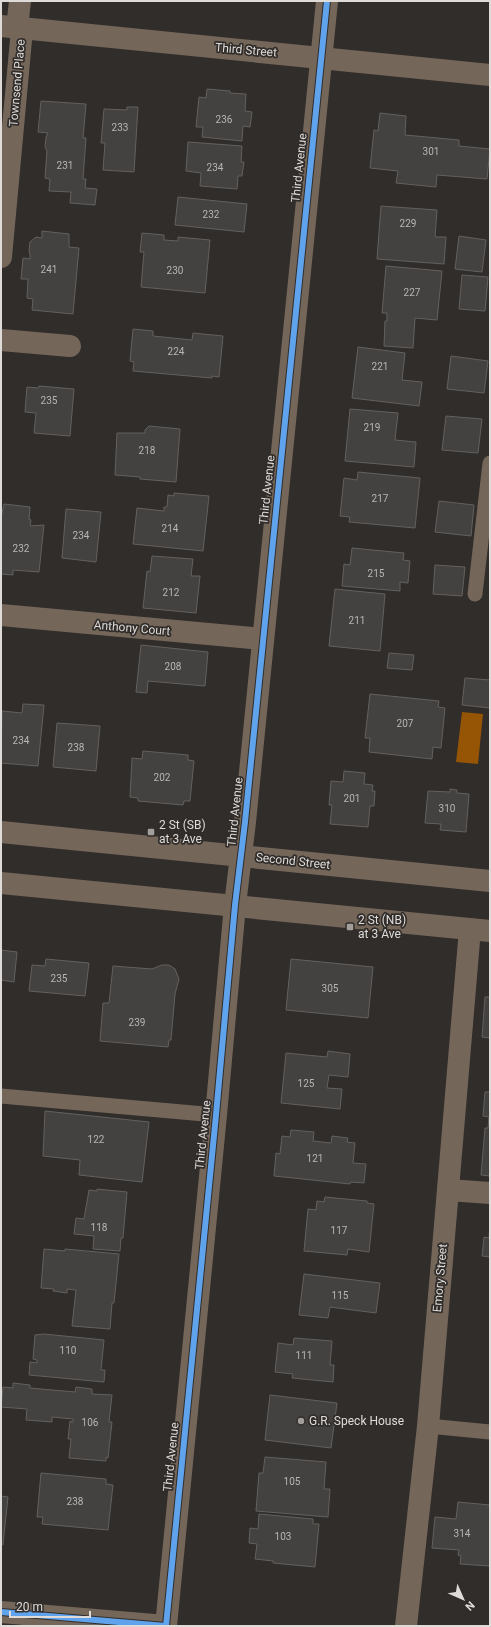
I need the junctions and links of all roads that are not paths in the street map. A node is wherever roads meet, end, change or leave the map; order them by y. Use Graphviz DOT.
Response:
graph roads {
  1 [pos="20,1"];
  2 [pos="327,1"];
  3 [pos="13,28"];
  4 [pos="321,57"];
  5 [pos="490,75"];
  6 [pos="1,257"];
  7 [pos="1,340"];
  8 [pos="70,346"];
  9 [pos="490,463"];
  10 [pos="474,594"];
  11 [pos="1,615"];
  12 [pos="263,639"];
  13 [pos="1,832"];
  14 [pos="241,856"];
  15 [pos="490,882"];
  16 [pos="1,883"];
  17 [pos="235,905"];
  18 [pos="480,930"];
  19 [pos="1,1096"];
  20 [pos="216,1115"];
  21 [pos="448,1190"];
  22 [pos="490,1193"];
  23 [pos="428,1426"];
  24 [pos="490,1432"];
  25 [pos="1,1612"];
  26 [pos="166,1626"];
  27 [pos="406,1626"];
  1 -- 3 [label="street, Townsend Place"];
  2 -- 4 [label="street, Third Avenue"];
  3 -- 4 [label="street, Third Street"];
  3 -- 6 [label="street, Townsend Place"];
  4 -- 5 [label="street, Third Street"];
  4 -- 12 [label="street, Third Avenue"];
  7 -- 8 [label="street"];
  9 -- 10 [label="lane"];
  11 -- 12 [label="street, Anthony Court"];
  12 -- 14 [label="street, Third Avenue"];
  13 -- 14 [label="street, Second Street"];
  14 -- 15 [label="street, Second Street"];
  14 -- 17 [label="street, Third Avenue"];
  16 -- 17 [label="street"];
  17 -- 18 [label="street"];
  17 -- 20 [label="street, Third Avenue"];
  18 -- 21 [label="street, Emory Street"];
  19 -- 20 [label="lane"];
  20 -- 26 [label="street, Third Avenue"];
  21 -- 22 [label="street"];
  21 -- 23 [label="street, Emory Street"];
  23 -- 24 [label="lane"];
  23 -- 27 [label="street, Emory Street"];
  25 -- 26 [label="street"];
}
